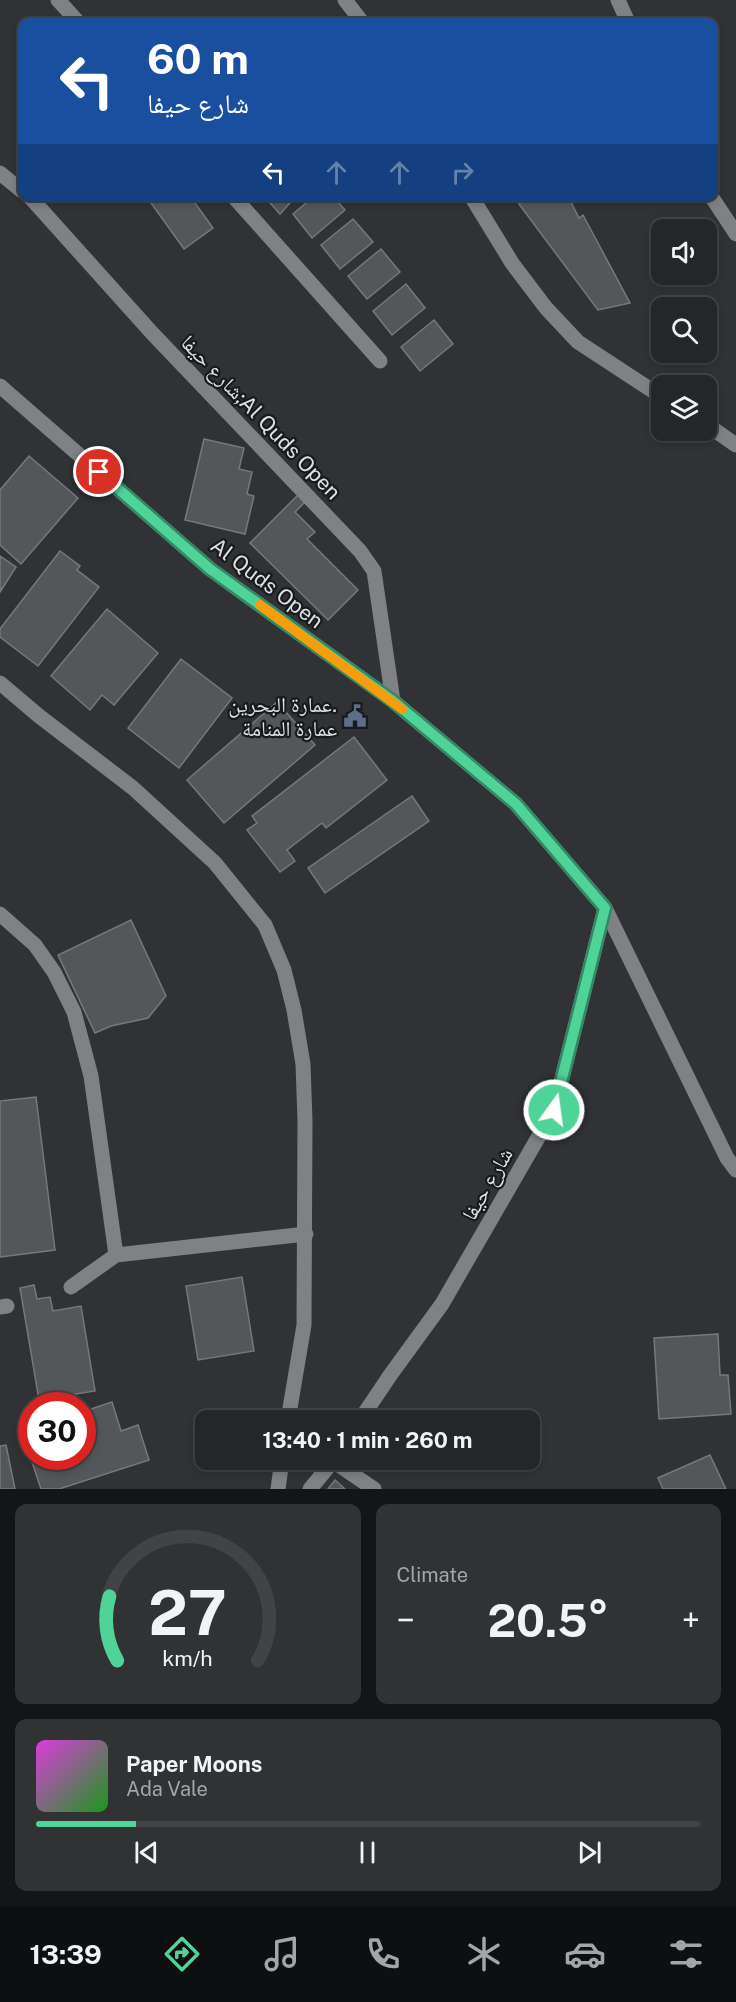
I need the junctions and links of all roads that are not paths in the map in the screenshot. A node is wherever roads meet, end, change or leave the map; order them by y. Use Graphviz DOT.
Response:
graph roads {
  1 [pos="58,0"];
  2 [pos="345,0"];
  3 [pos="618,0"];
  4 [pos="74,18"];
  5 [pos="359,18"];
  6 [pos="626,18"];
  7 [pos="0,173"];
  8 [pos="18,188"];
  9 [pos="33,201"];
  10 [pos="237,201"];
  11 [pos="474,201"];
  12 [pos="714,201"];
  13 [pos="736,234"];
  14 [pos="380,361"];
  15 [pos="0,386"];
  16 [pos="651,390"];
  17 [pos="717,432"];
  18 [pos="736,445"];
  19 [pos="0,683"];
  20 [pos="393,701"];
  21 [pos="605,908"];
  22 [pos="0,914"];
  23 [pos="736,1170"];
  24 [pos="306,1234"];
  25 [pos="116,1255"];
  26 [pos="71,1287"];
  27 [pos="290,1410"];
  28 [pos="367,1410"];
  29 [pos="281,1470"];
  30 [pos="326,1470"];
  31 [pos="348,1470"];
  32 [pos="278,1489"];
  33 [pos="310,1489"];
  34 [pos="374,1489"];
  1 -- 4 [label="street"];
  2 -- 5 [label="street"];
  3 -- 6 [label="street"];
  7 -- 8 [label="street"];
  9 -- 20 [label="street, شارع حيفا;Al Quds Open"];
  10 -- 14 [label="street"];
  11 -- 16 [label="street"];
  12 -- 13 [label="street"];
  15 -- 20 [label="street, Al Quds Open"];
  17 -- 18 [label="street"];
  19 -- 24 [label="street"];
  20 -- 21 [label="street, Al Quds Open"];
  21 -- 23 [label="street"];
  21 -- 28 [label="street, شارع حيفا"];
  22 -- 25 [label="street"];
  24 -- 25 [label="street"];
  24 -- 27 [label="street"];
  25 -- 26 [label="street"];
  29 -- 32 [label="street"];
  30 -- 33 [label="street"];
  31 -- 34 [label="street"];
}
